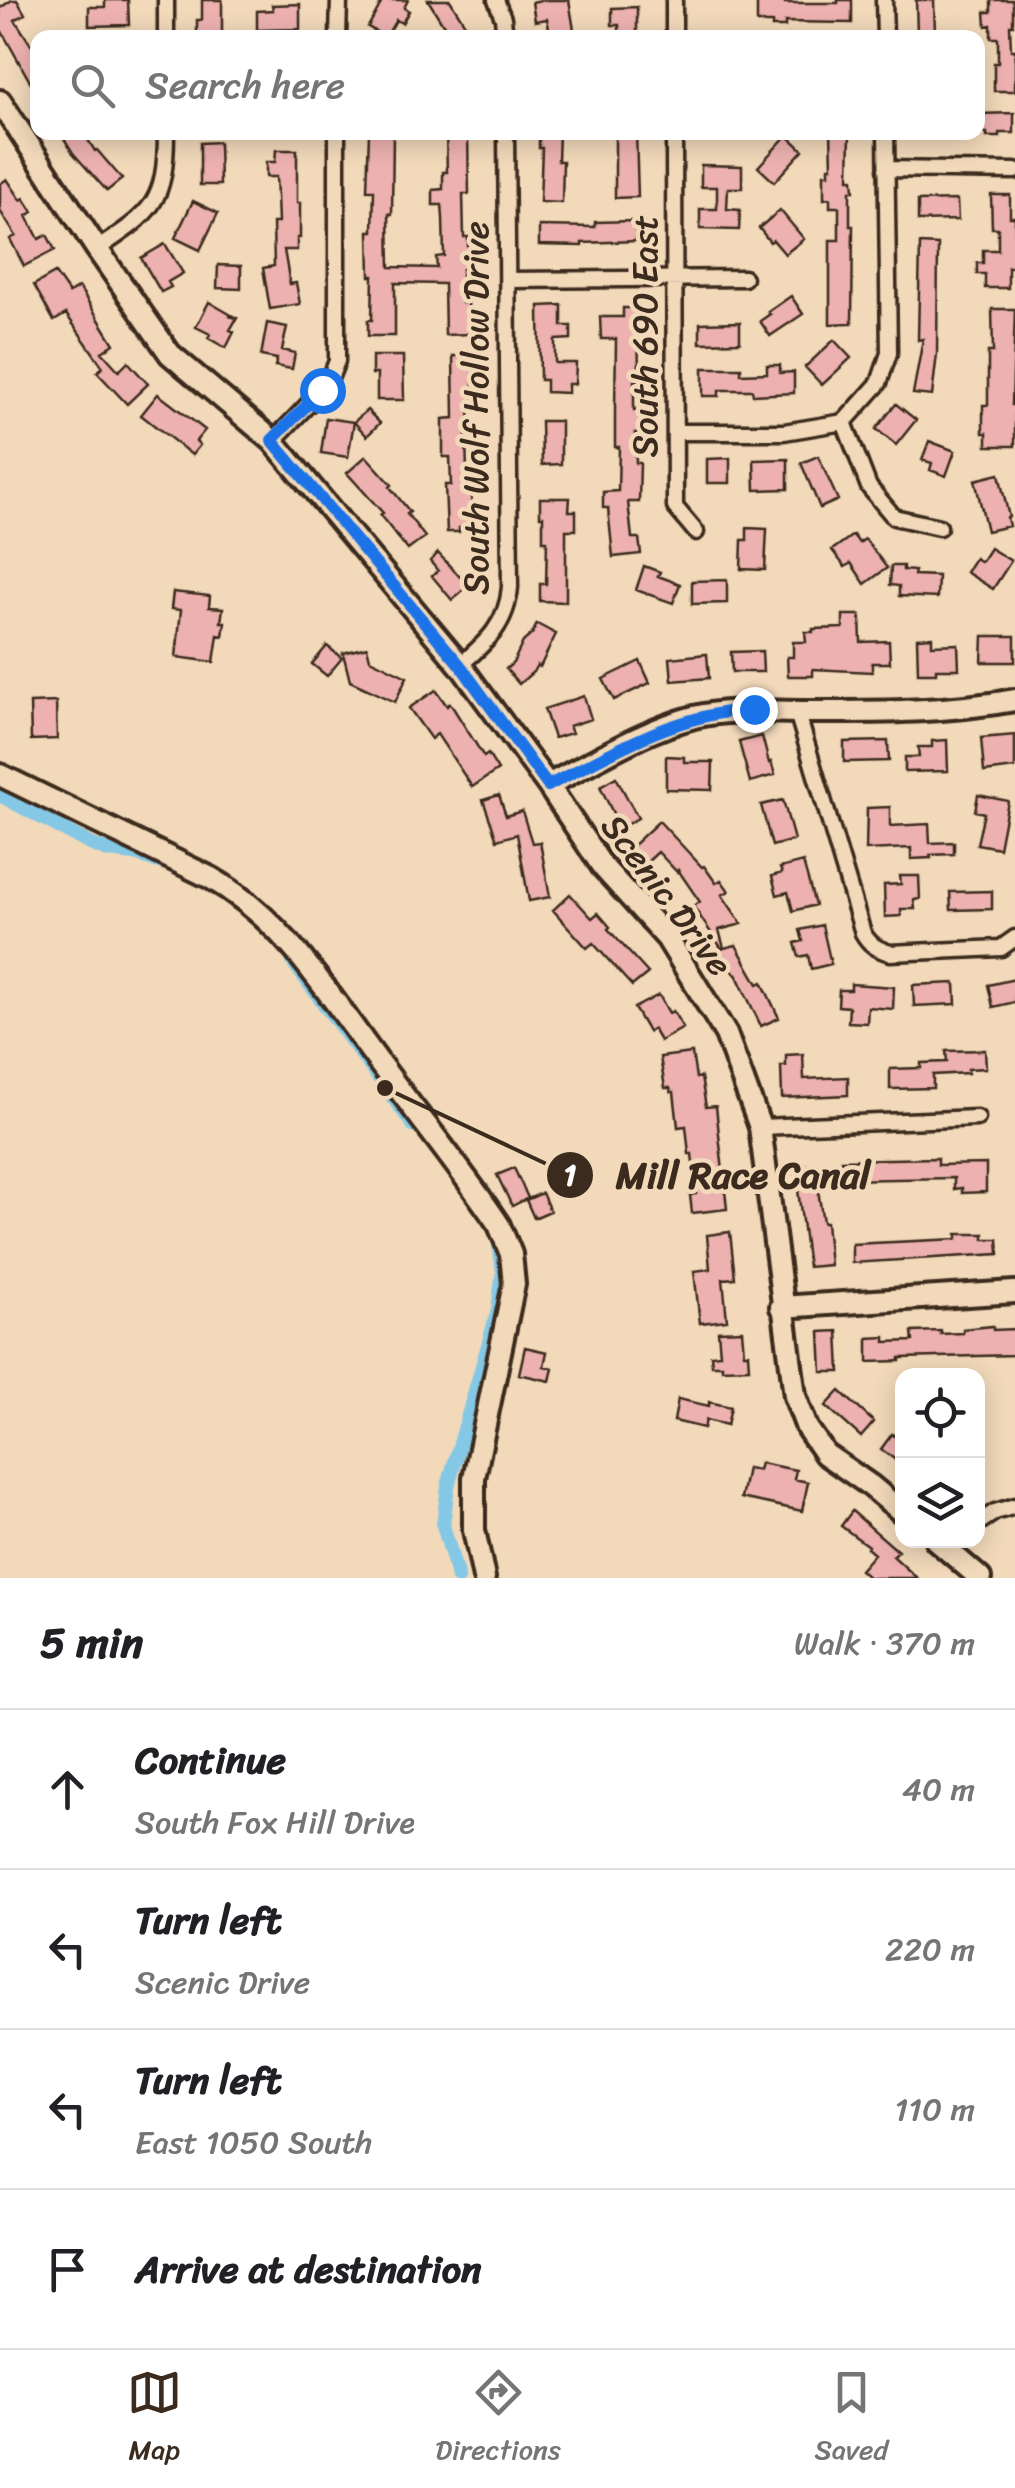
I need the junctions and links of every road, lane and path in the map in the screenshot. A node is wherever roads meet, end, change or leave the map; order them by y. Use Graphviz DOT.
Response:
graph roads {
  1 [pos="166,0"];
  2 [pos="339,0"];
  3 [pos="496,0"];
  4 [pos="674,0"];
  5 [pos="884,0"];
  6 [pos="166,30"];
  7 [pos="338,30"];
  8 [pos="504,30"];
  9 [pos="674,30"];
  10 [pos="884,30"];
  11 [pos="0,101"];
  12 [pos="166,140"];
  13 [pos="337,140"];
  14 [pos="506,140"];
  15 [pos="674,140"];
  16 [pos="886,140"];
  17 [pos="886,169"];
  18 [pos="1015,172"];
  19 [pos="97,249"];
  20 [pos="674,278"];
  21 [pos="744,278"];
  22 [pos="508,280"];
  23 [pos="844,422"];
  24 [pos="675,432"];
  25 [pos="272,440"];
  26 [pos="939,528"];
  27 [pos="696,532"];
  28 [pos="460,665"];
  29 [pos="1015,700"];
  30 [pos="797,712"];
  31 [pos="0,776"];
  32 [pos="548,786"];
  33 [pos="1015,938"];
  34 [pos="976,1118"];
  35 [pos="760,1128"];
  36 [pos="1015,1292"];
  37 [pos="782,1306"];
  38 [pos="895,1506"];
  39 [pos="1015,1506"];
  40 [pos="985,1518"];
  41 [pos="953,1548"];
  42 [pos="484,1578"];
  43 [pos="980,1578"];
  1 -- 6 [label="street"];
  2 -- 7 [label="street"];
  3 -- 8 [label="street"];
  4 -- 9 [label="street"];
  5 -- 10 [label="street"];
  11 -- 19 [label="street, Scenic Drive"];
  12 -- 19 [label="street"];
  13 -- 25 [label="street"];
  14 -- 22 [label="street, South Wolf Hollow Drive"];
  15 -- 20 [label="street, South 690 East"];
  16 -- 17 [label="street"];
  17 -- 18 [label="street"];
  17 -- 23 [label="street"];
  19 -- 25 [label="street, Scenic Drive"];
  20 -- 21 [label="street"];
  20 -- 22 [label="street"];
  20 -- 24 [label="street, South 690 East"];
  22 -- 28 [label="street, South Wolf Hollow Drive"];
  23 -- 24 [label="street"];
  23 -- 26 [label="street"];
  24 -- 27 [label="street, South 690 East"];
  25 -- 28 [label="street, Scenic Drive"];
  28 -- 32 [label="street, Scenic Drive"];
  29 -- 30 [label="street"];
  30 -- 32 [label="street"];
  30 -- 33 [label="street"];
  31 -- 42 [label="street"];
  32 -- 35 [label="street, Scenic Drive"];
  34 -- 35 [label="street"];
  35 -- 37 [label="street, Scenic Drive"];
  36 -- 37 [label="street"];
  37 -- 38 [label="street, Scenic Drive"];
  39 -- 40 [label="street"];
  41 -- 43 [label="street"];
}
